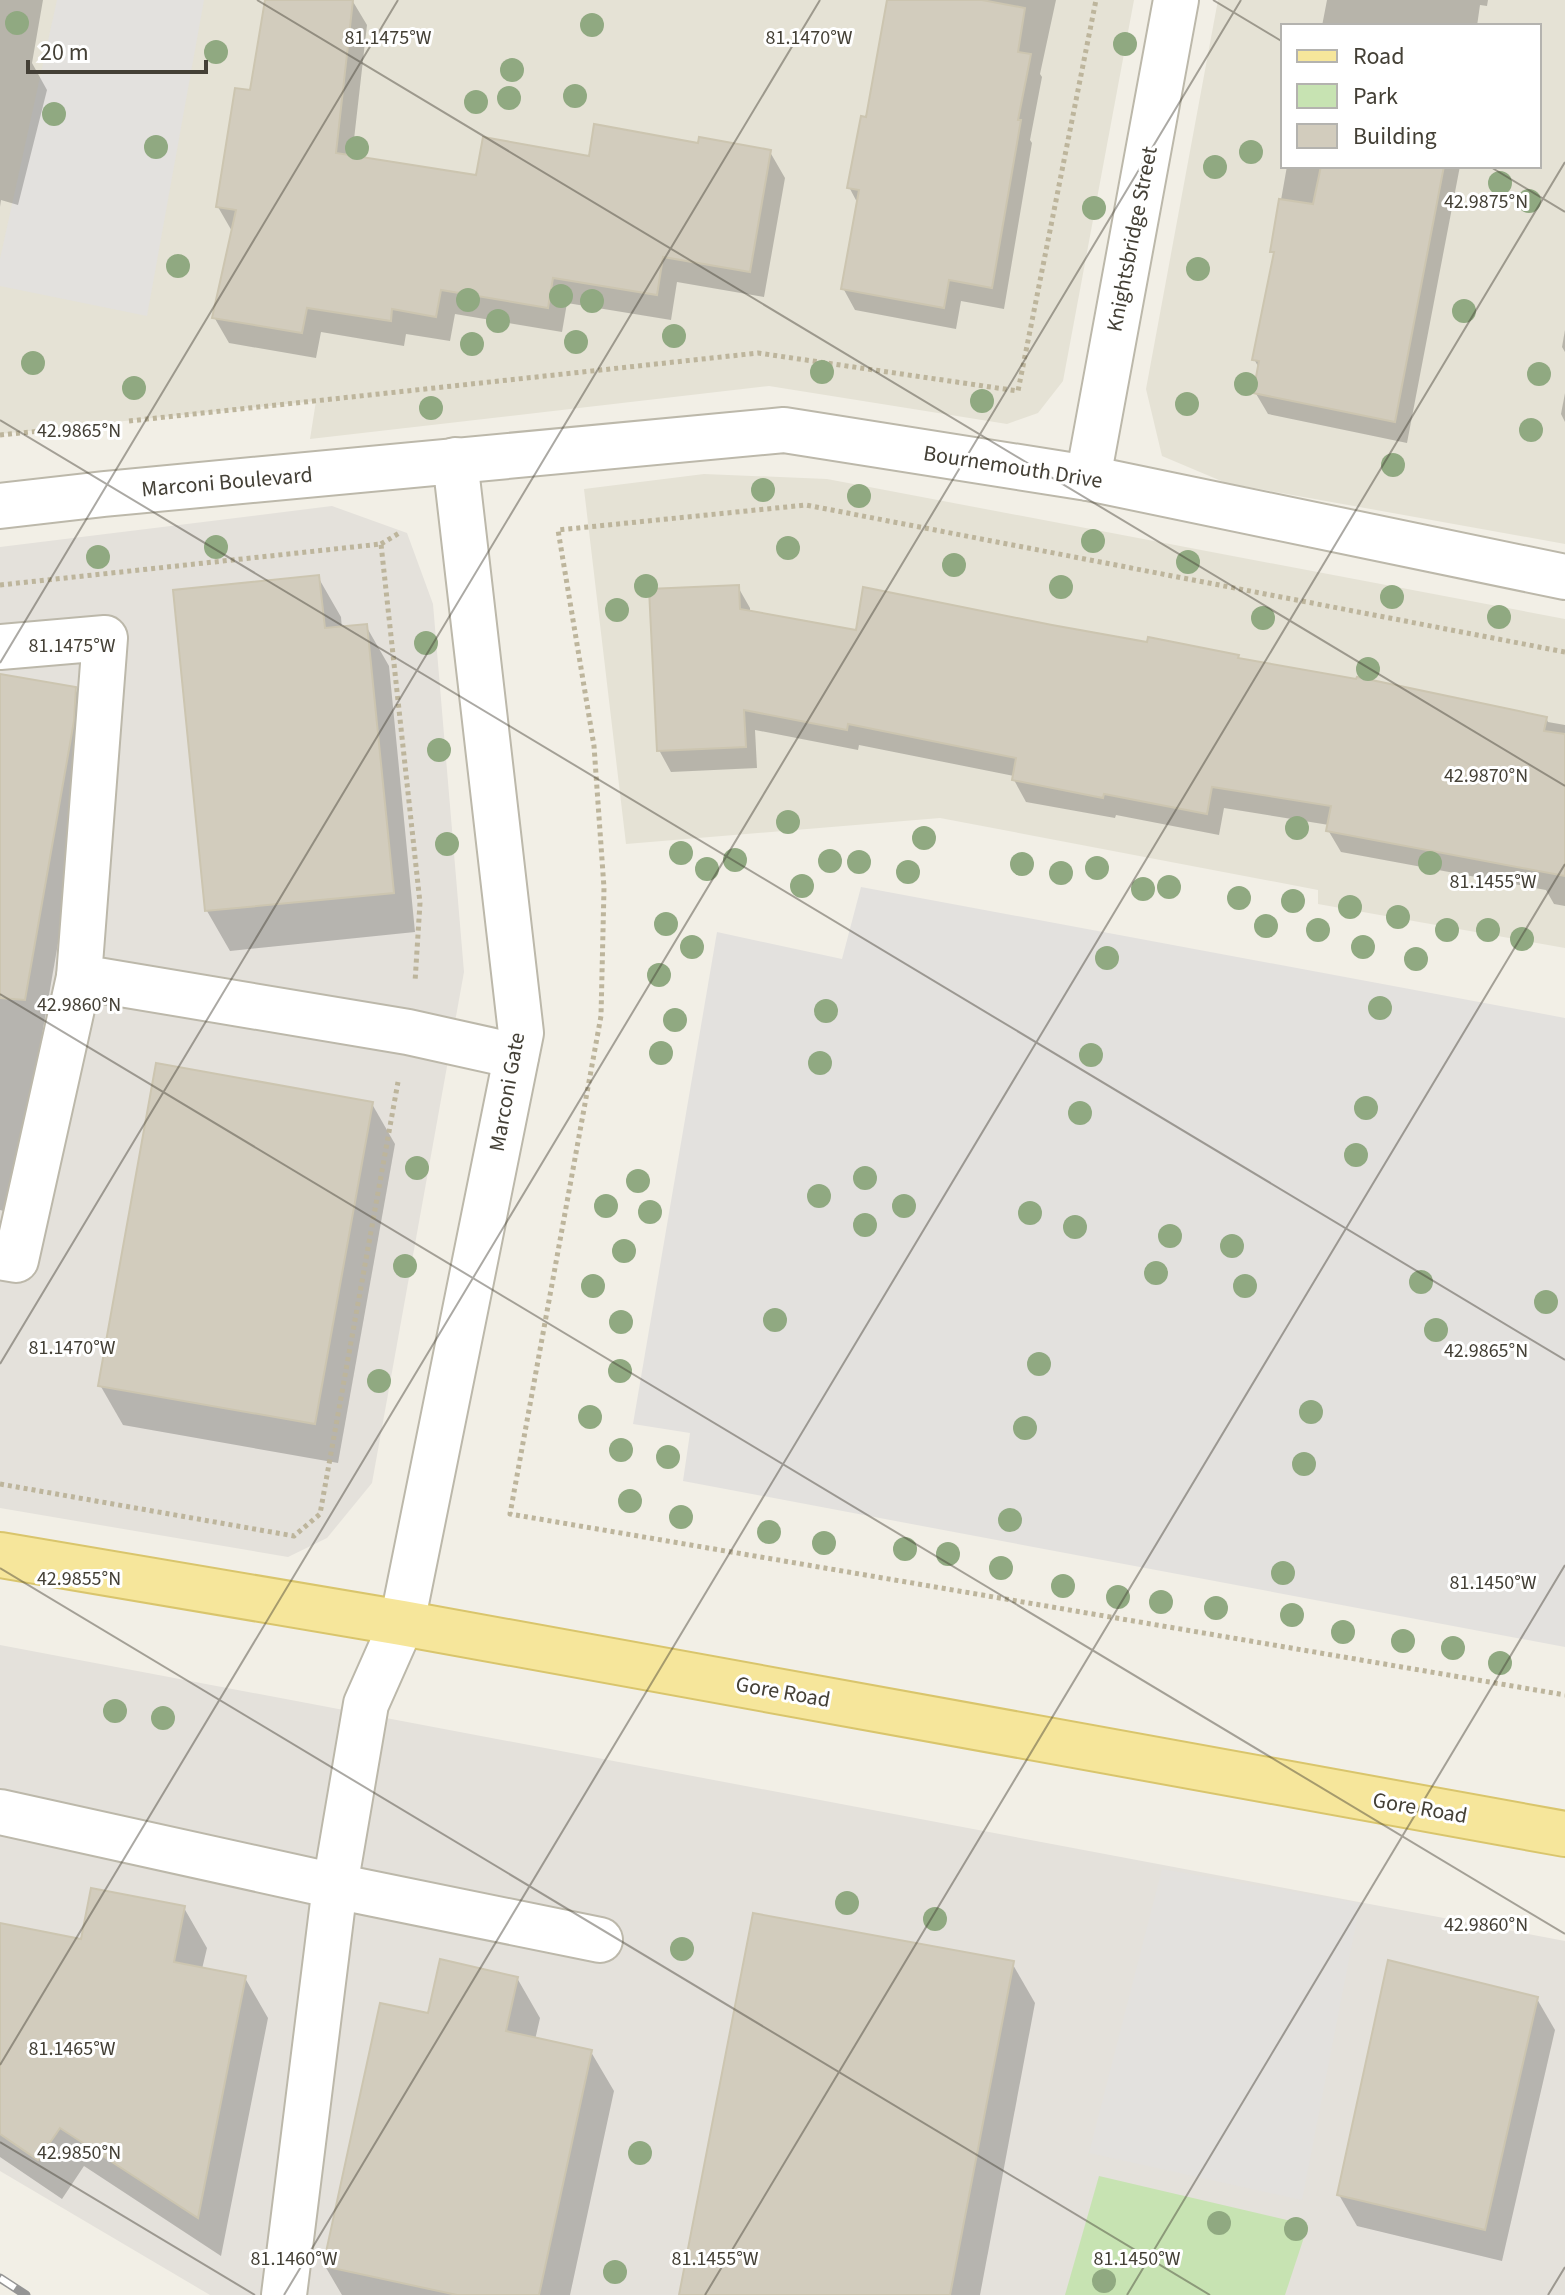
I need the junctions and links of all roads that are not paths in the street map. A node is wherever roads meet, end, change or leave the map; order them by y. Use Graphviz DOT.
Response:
graph roads {
  1 [pos="1176,0"];
  2 [pos="455,460"];
  3 [pos="1088,478"];
  4 [pos="0,506"];
  5 [pos="1565,577"];
  6 [pos="0,647"];
  7 [pos="79,977"];
  8 [pos="516,1056"];
  9 [pos="0,1257"];
  10 [pos="0,1555"];
  11 [pos="402,1623"];
  12 [pos="0,1812"];
  13 [pos="1565,1834"];
  14 [pos="335,1886"];
  15 [pos="600,1940"];
  16 [pos="284,2295"];
  1 -- 3 [label="street, Knightsbridge Street"];
  2 -- 3 [label="street, Bournemouth Drive"];
  2 -- 4 [label="street, Marconi Boulevard"];
  2 -- 8 [label="street, Marconi Gate"];
  3 -- 5 [label="street, Bournemouth Drive"];
  6 -- 7 [label="street"];
  7 -- 8 [label="street"];
  7 -- 9 [label="street"];
  8 -- 11 [label="street, Marconi Gate"];
  10 -- 11 [label="main road, Gore Road"];
  11 -- 13 [label="main road, Gore Road"];
  11 -- 14 [label="street, Marconi Gate"];
  12 -- 14 [label="street"];
  14 -- 15 [label="street"];
  14 -- 16 [label="street, Marconi Gate"];
}
